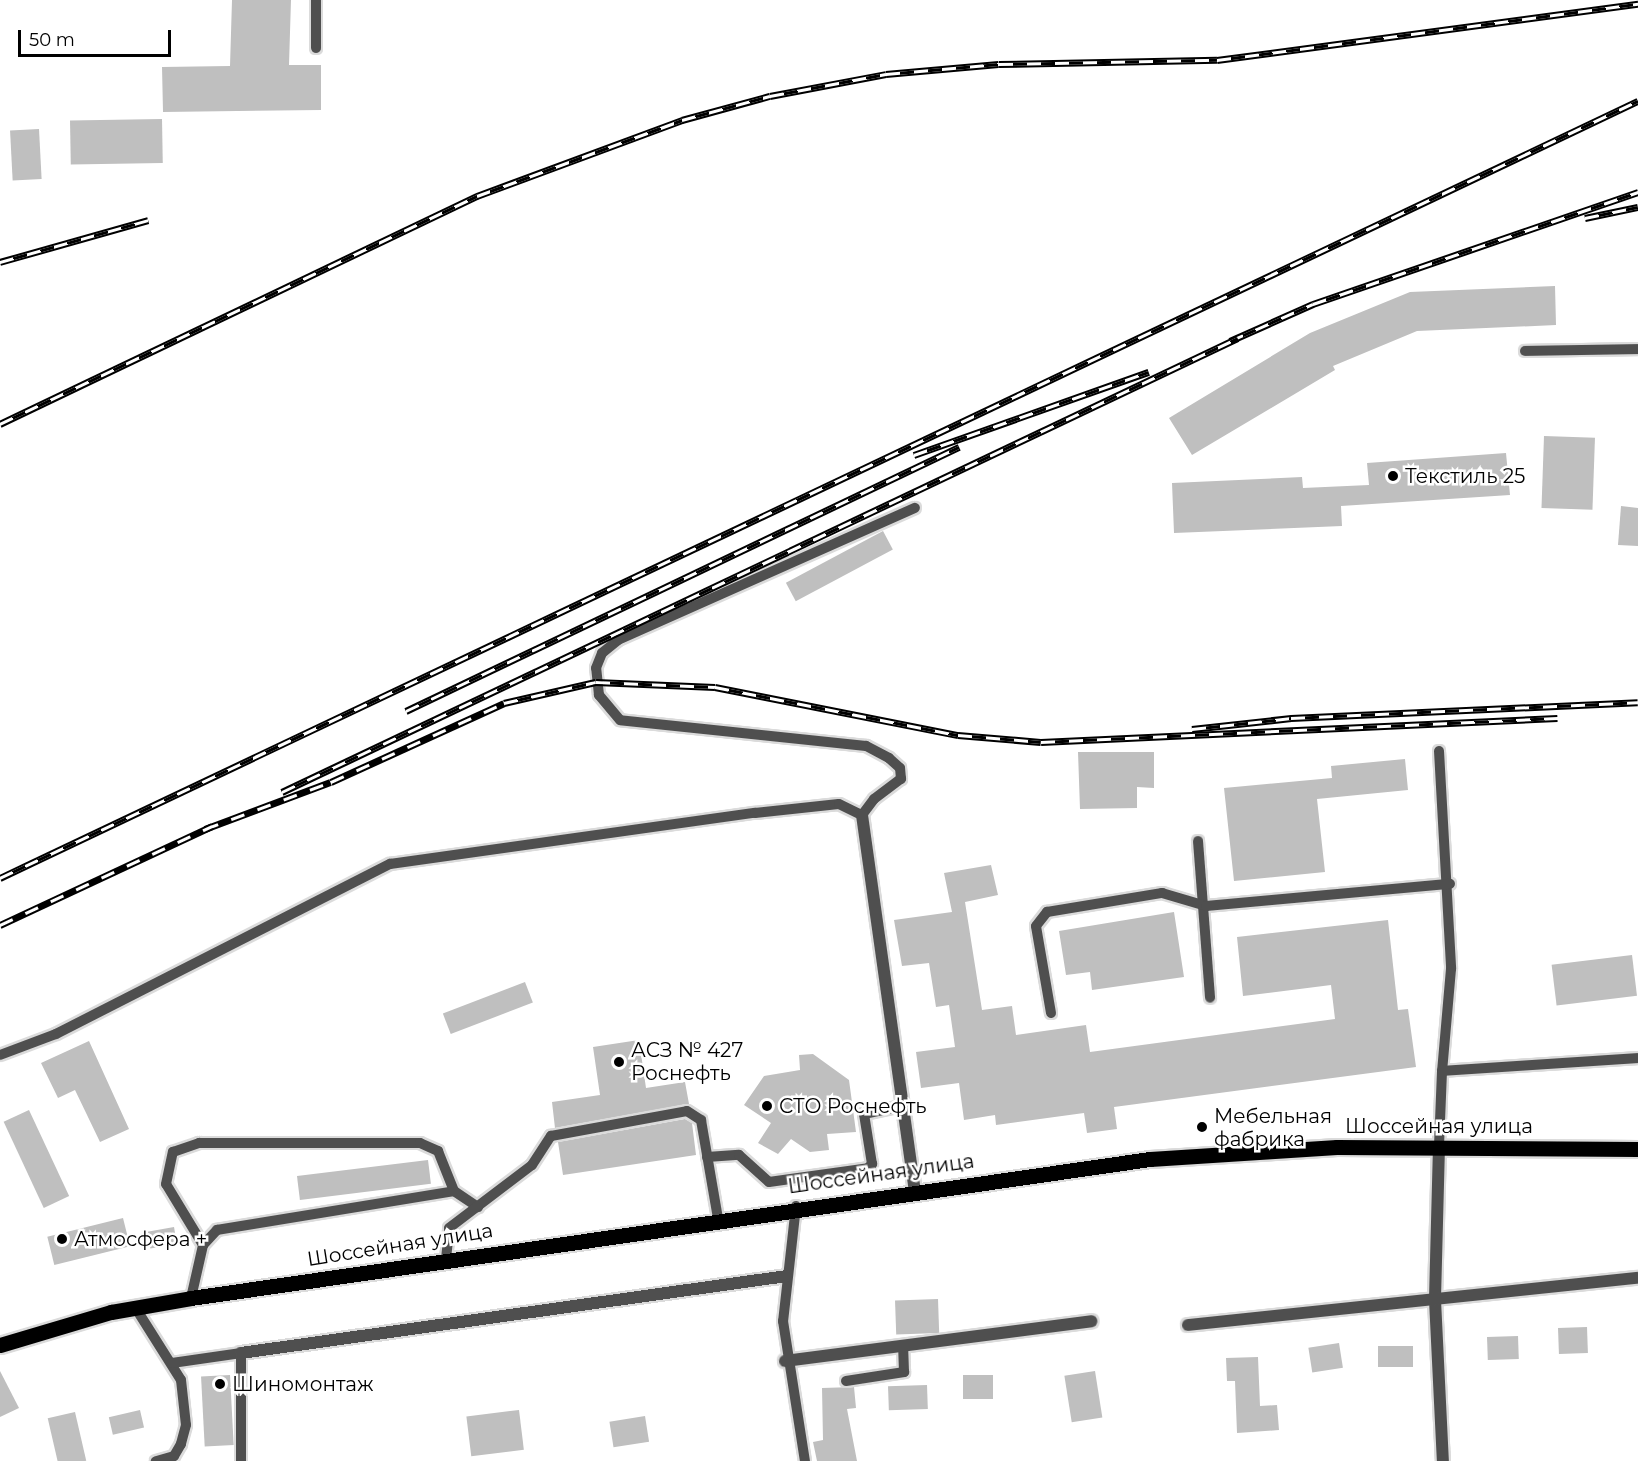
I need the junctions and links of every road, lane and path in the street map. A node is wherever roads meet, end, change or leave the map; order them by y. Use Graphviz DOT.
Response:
graph roads {
  1 [pos="316,0"];
  2 [pos="316,48"];
  3 [pos="1638,349"];
  4 [pos="1525,351"];
  5 [pos="915,508"];
  6 [pos="1439,751"];
  7 [pos="862,815"];
  8 [pos="1198,841"];
  9 [pos="1450,884"];
  10 [pos="1206,906"];
  11 [pos="1210,998"];
  12 [pos="1051,1013"];
  13 [pos="0,1055"];
  14 [pos="1638,1058"];
  15 [pos="1442,1071"];
  16 [pos="902,1106"];
  17 [pos="1438,1146"];
  18 [pos="1638,1149"];
  19 [pos="707,1157"];
  20 [pos="454,1191"];
  21 [pos="915,1191"];
  22 [pos="796,1206"];
  23 [pos="478,1207"];
  24 [pos="718,1218"];
  25 [pos="203,1245"];
  26 [pos="446,1259"];
  27 [pos="787,1276"];
  28 [pos="1638,1278"];
  29 [pos="191,1298"];
  30 [pos="1435,1300"];
  31 [pos="135,1307"];
  32 [pos="1091,1321"];
  33 [pos="1188,1325"];
  34 [pos="903,1345"];
  35 [pos="0,1346"];
  36 [pos="241,1353"];
  37 [pos="785,1361"];
  38 [pos="172,1363"];
  39 [pos="846,1381"];
  40 [pos="156,1461"];
  41 [pos="241,1461"];
  42 [pos="805,1461"];
  43 [pos="1443,1461"];
  1 -- 2 [label="lane"];
  3 -- 4 [label="lane"];
  5 -- 7 [label="lane"];
  6 -- 9 [label="lane"];
  7 -- 13 [label="lane"];
  7 -- 16 [label="street"];
  8 -- 10 [label="lane"];
  9 -- 10 [label="lane"];
  9 -- 15 [label="lane"];
  10 -- 11 [label="lane"];
  10 -- 12 [label="lane"];
  14 -- 15 [label="lane"];
  15 -- 17 [label="lane"];
  16 -- 19 [label="lane"];
  16 -- 21 [label="street"];
  17 -- 18 [label="main road, Шоссейная улица"];
  17 -- 21 [label="main road, Шоссейная улица"];
  17 -- 30 [label="street"];
  19 -- 23 [label="lane"];
  19 -- 24 [label="lane"];
  20 -- 23 [label="lane"];
  20 -- 25 [label="lane"];
  20 -- 25 [label="lane"];
  21 -- 22 [label="main road, Шоссейная улица"];
  22 -- 24 [label="main road, Шоссейная улица"];
  22 -- 27 [label="lane"];
  23 -- 26 [label="lane"];
  24 -- 26 [label="main road, Шоссейная улица"];
  25 -- 29 [label="lane"];
  26 -- 29 [label="main road, Шоссейная улица"];
  27 -- 36 [label="street"];
  27 -- 37 [label="lane"];
  28 -- 30 [label="street"];
  29 -- 31 [label="main road, Шоссейная улица"];
  30 -- 33 [label="street"];
  30 -- 43 [label="street"];
  31 -- 35 [label="main road, Шоссейная улица"];
  31 -- 38 [label="lane"];
  32 -- 34 [label="street"];
  34 -- 37 [label="street"];
  34 -- 39 [label="lane"];
  36 -- 38 [label="lane"];
  36 -- 41 [label="lane"];
  37 -- 42 [label="lane"];
  38 -- 40 [label="lane"];
}
